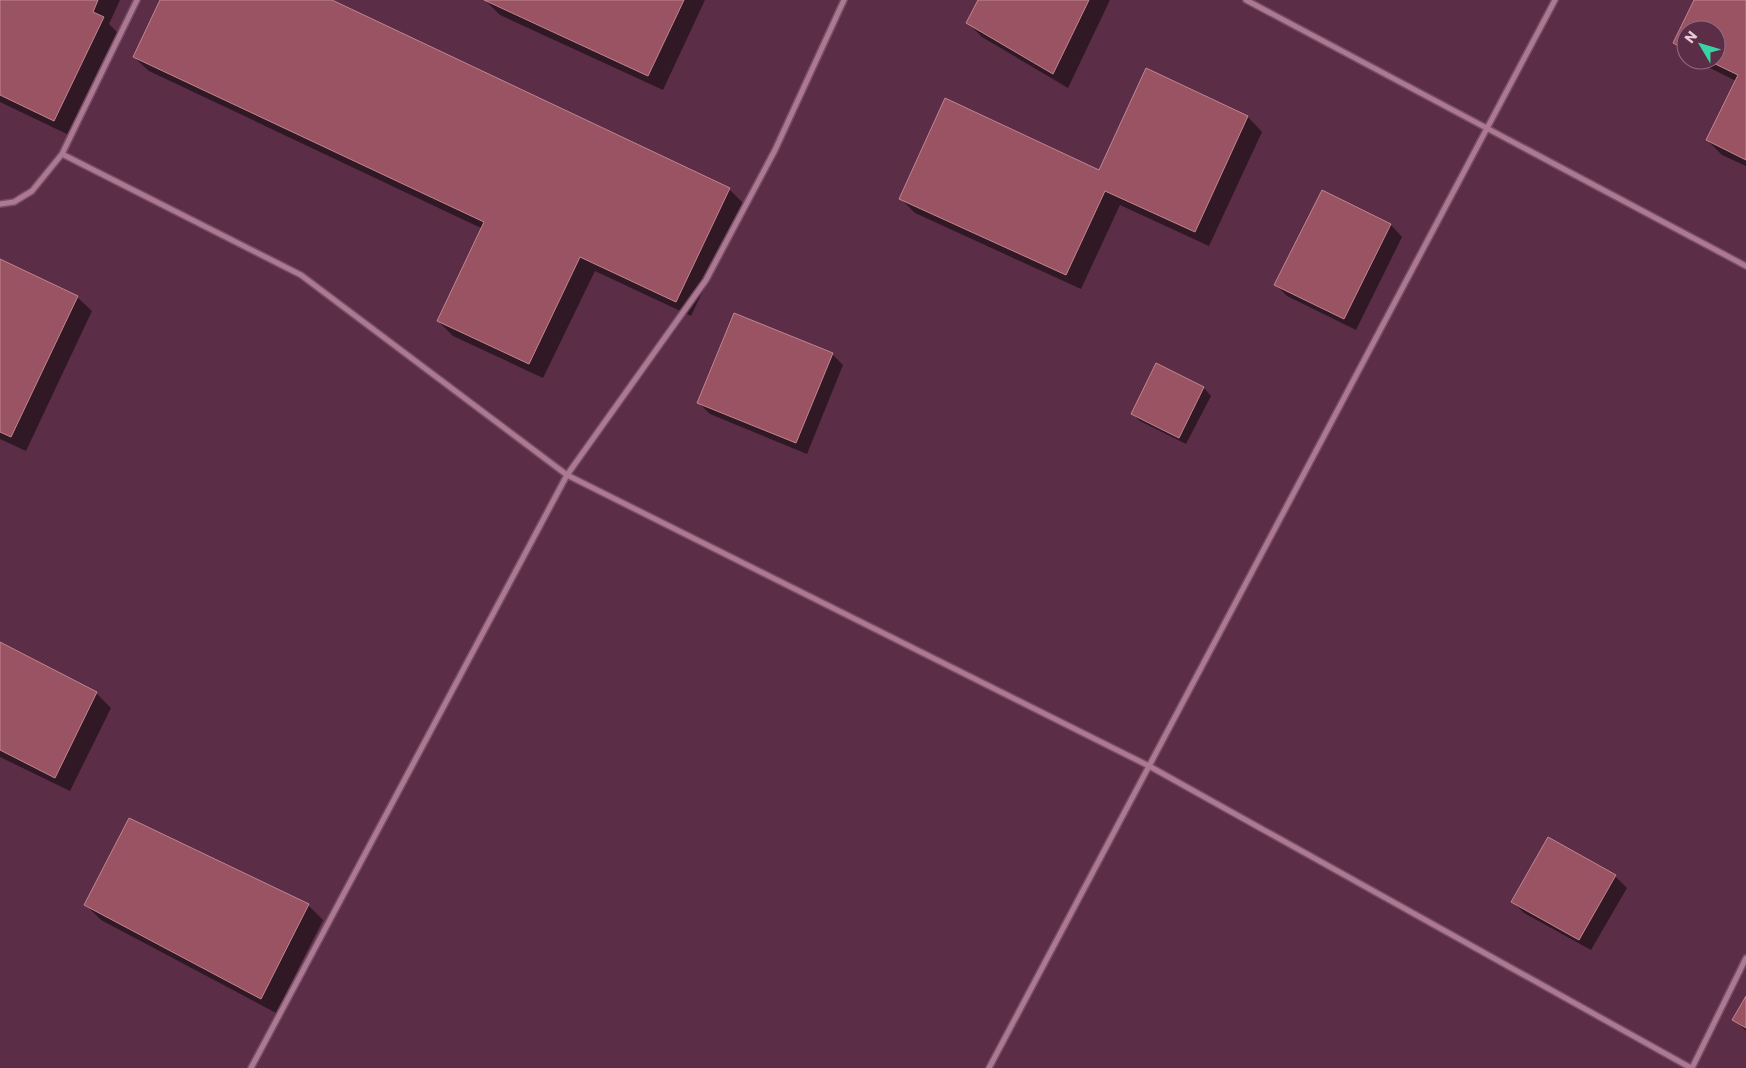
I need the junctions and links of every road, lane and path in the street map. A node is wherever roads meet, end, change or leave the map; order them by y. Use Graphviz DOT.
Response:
graph roads {
  1 [pos="137,0"];
  2 [pos="844,0"];
  3 [pos="1246,0"];
  4 [pos="1555,0"];
  5 [pos="1486,128"];
  6 [pos="62,154"];
  7 [pos="0,204"];
  8 [pos="1746,266"];
  9 [pos="568,475"];
  10 [pos="1149,766"];
  11 [pos="1746,958"];
  12 [pos="251,1068"];
  13 [pos="989,1068"];
  14 [pos="1691,1068"];
  1 -- 6 [label="street"];
  2 -- 9 [label="street"];
  3 -- 5 [label="street"];
  4 -- 5 [label="street"];
  5 -- 8 [label="street"];
  5 -- 10 [label="street"];
  6 -- 7 [label="street"];
  6 -- 9 [label="street"];
  9 -- 10 [label="street"];
  9 -- 12 [label="street"];
  10 -- 13 [label="street"];
  10 -- 14 [label="street"];
  11 -- 14 [label="street"];
}
